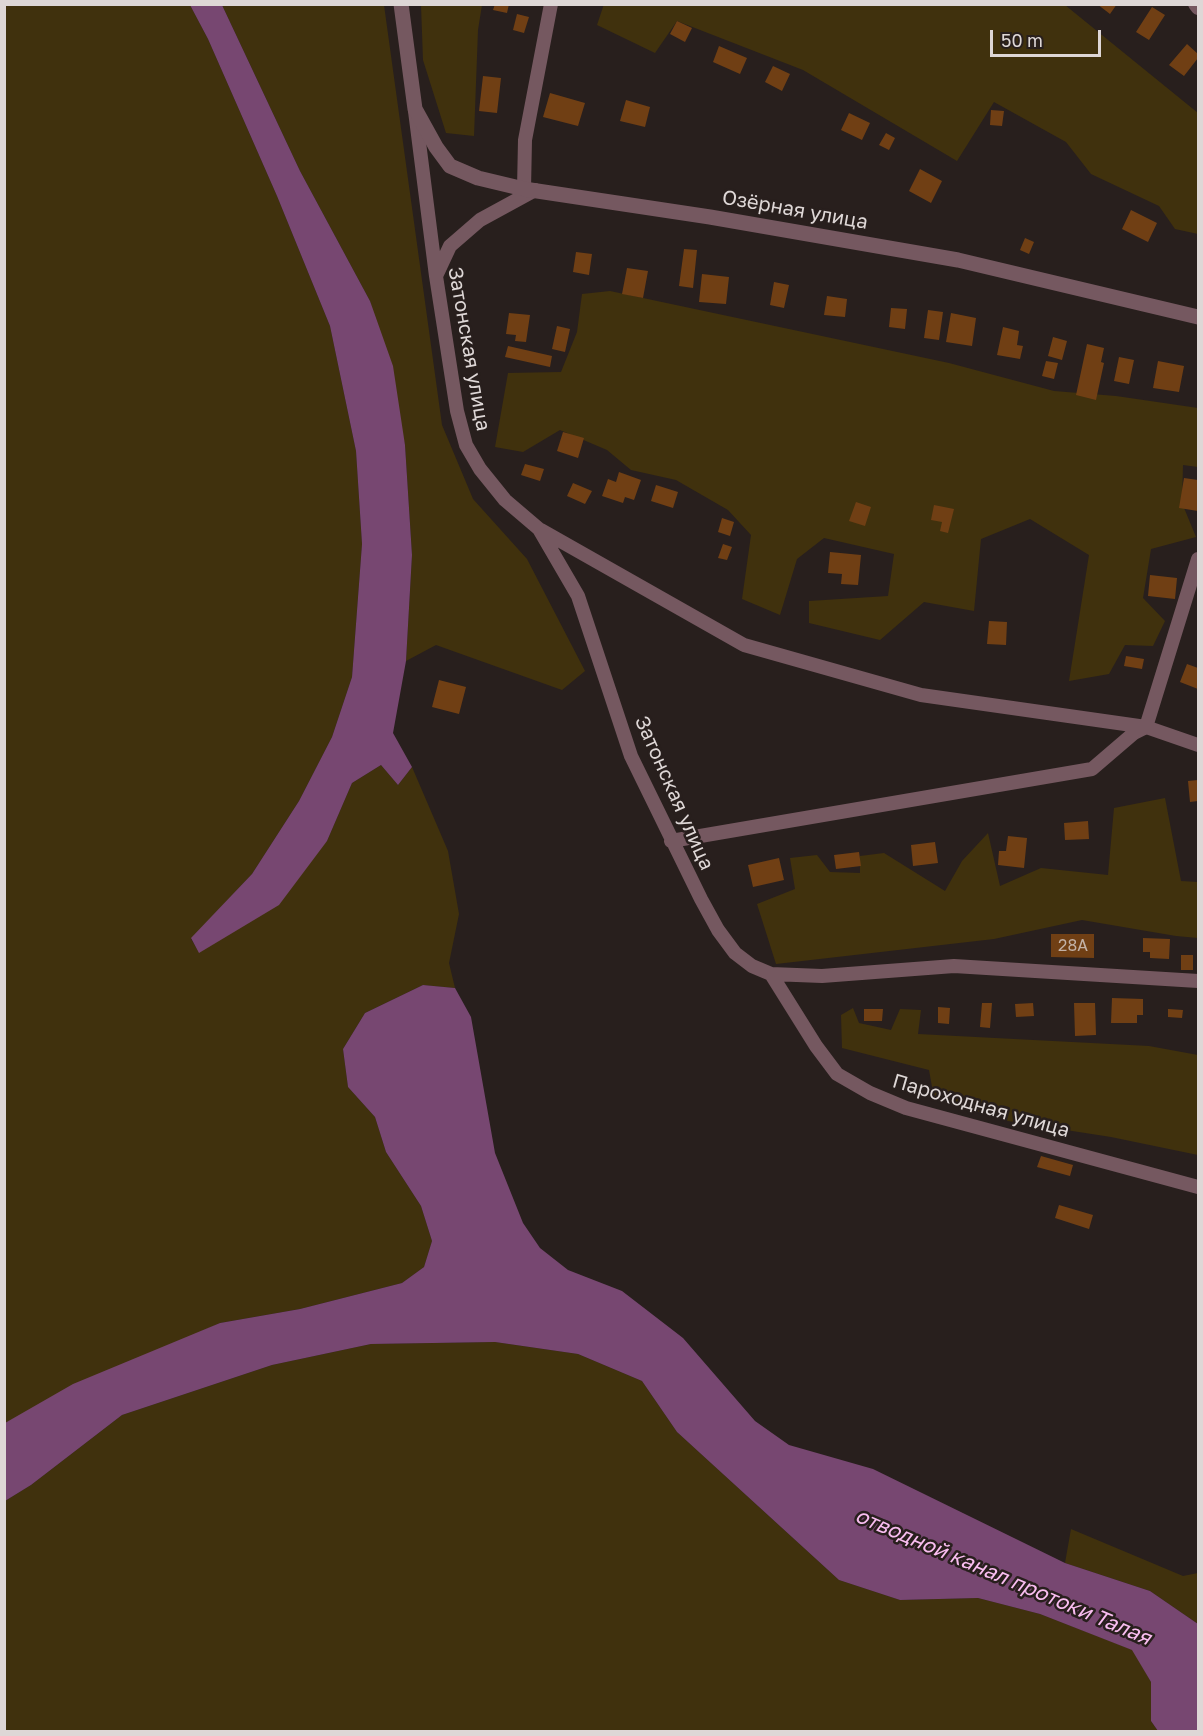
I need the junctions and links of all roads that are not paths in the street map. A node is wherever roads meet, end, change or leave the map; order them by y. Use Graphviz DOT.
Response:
graph roads {
  1 [pos="401,4"];
  2 [pos="551,4"];
  3 [pos="1195,4"];
  4 [pos="1198,8"];
  5 [pos="415,109"];
  6 [pos="530,189"];
  7 [pos="436,276"];
  8 [pos="1198,317"];
  9 [pos="539,529"];
  10 [pos="1198,559"];
  11 [pos="1146,727"];
  12 [pos="1198,745"];
  13 [pos="672,841"];
  14 [pos="771,974"];
  15 [pos="1198,981"];
  16 [pos="1198,1187"];
  1 -- 5 [label="street"];
  2 -- 6 [label="street"];
  3 -- 4 [label="street"];
  5 -- 6 [label="street, Озёрная улица"];
  5 -- 7 [label="street, Затонская улица"];
  6 -- 7 [label="street"];
  6 -- 8 [label="street, Озёрная улица"];
  7 -- 9 [label="street, Затонская улица"];
  9 -- 11 [label="street"];
  9 -- 13 [label="street, Затонская улица"];
  10 -- 11 [label="street"];
  11 -- 12 [label="street"];
  11 -- 13 [label="street"];
  13 -- 14 [label="street, Затонская улица"];
  14 -- 15 [label="street, Затонская улица"];
  14 -- 16 [label="street, Пароходная улица"];
}
